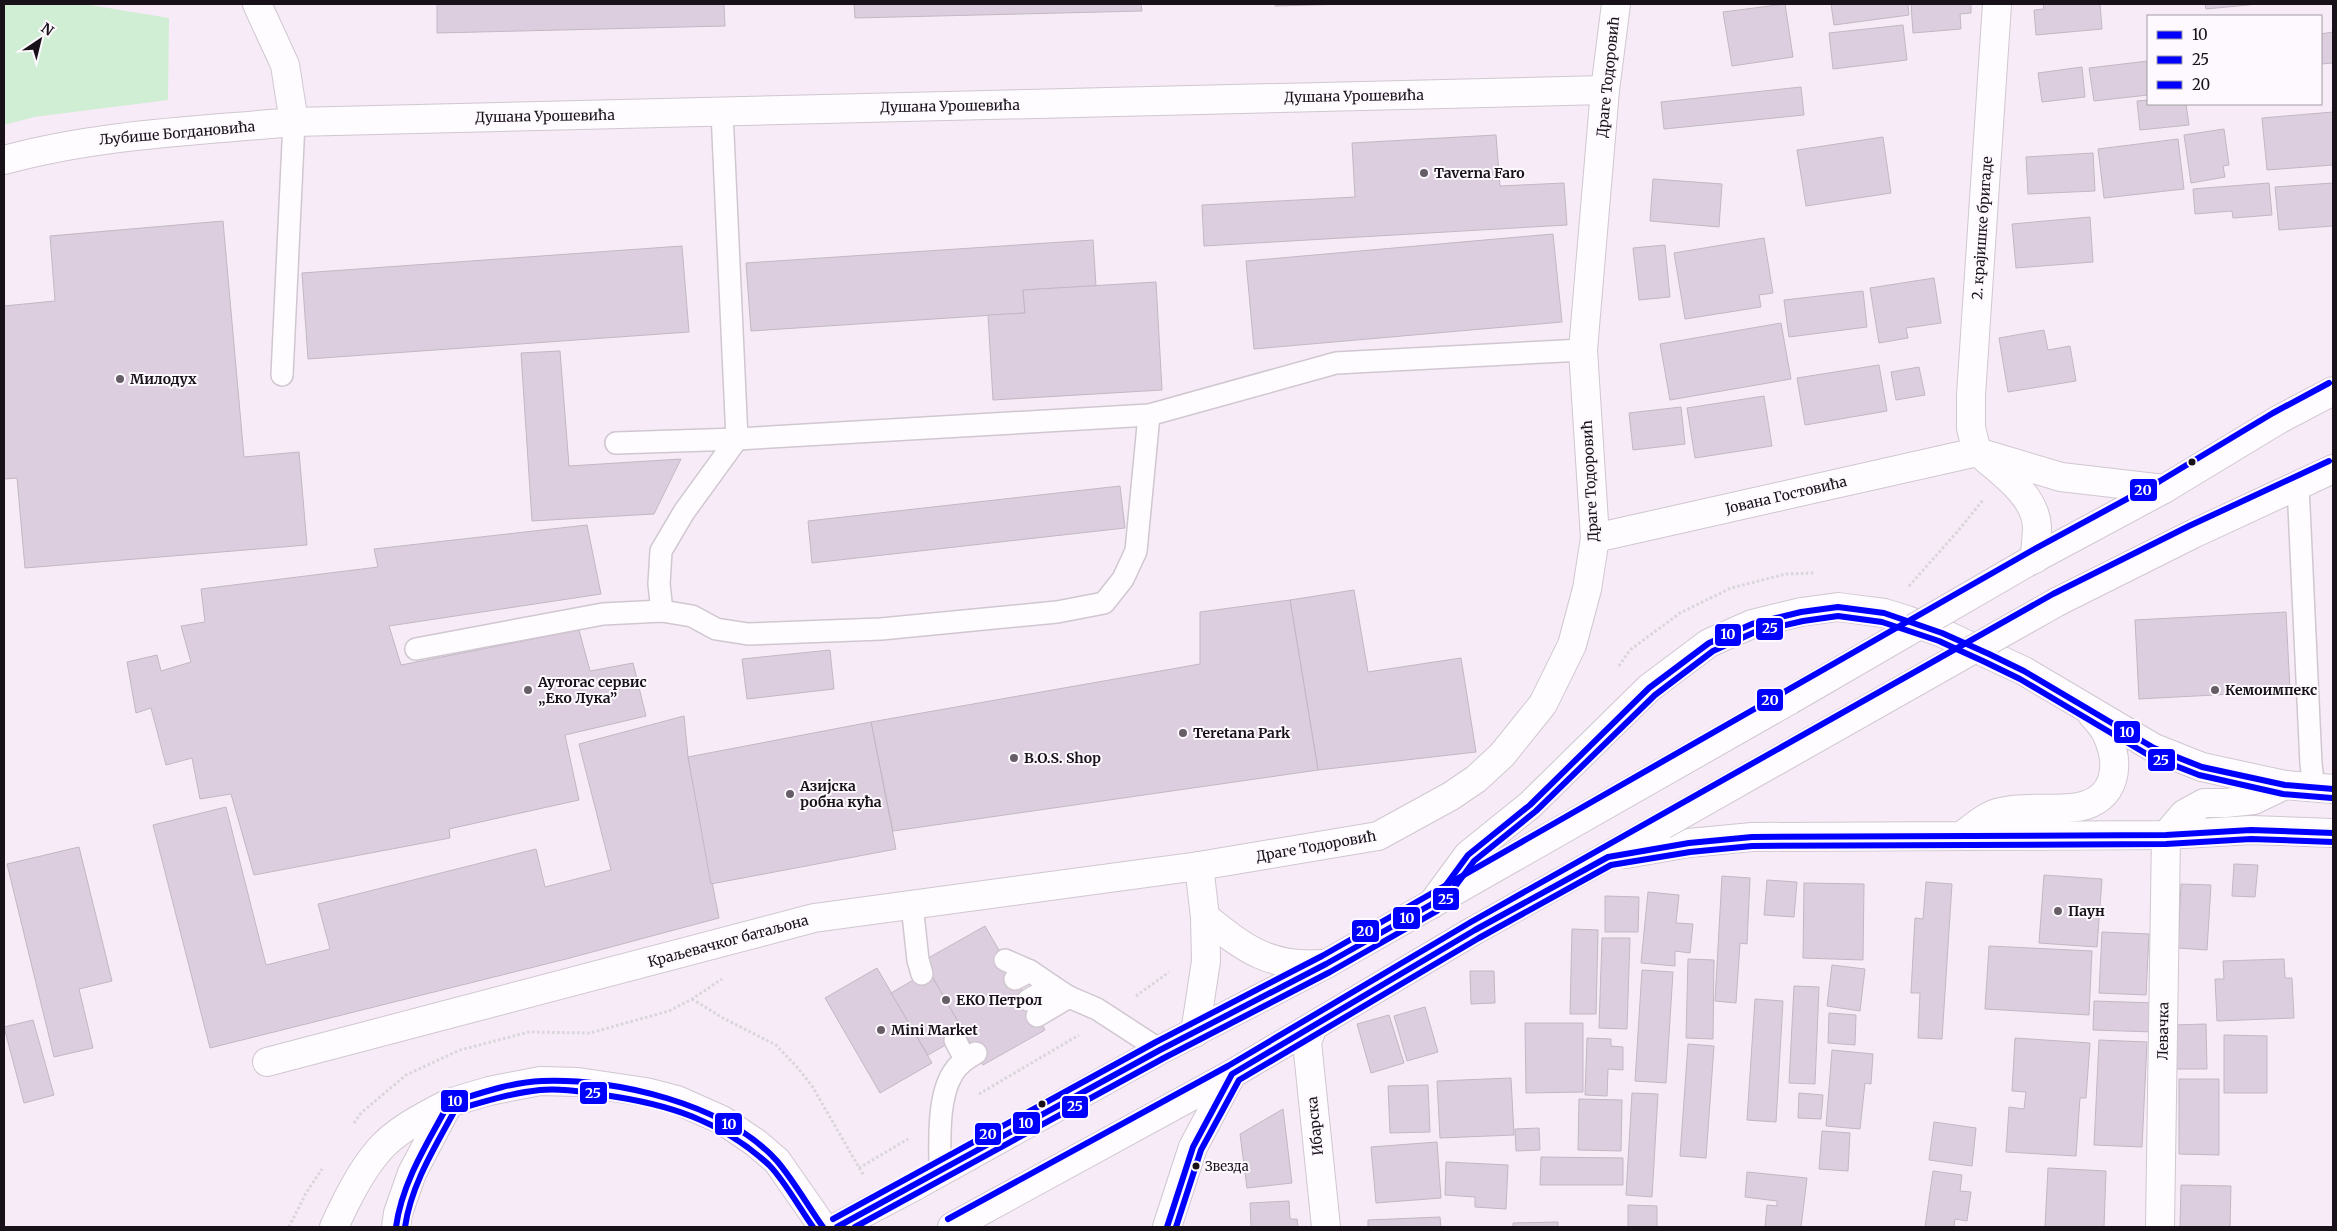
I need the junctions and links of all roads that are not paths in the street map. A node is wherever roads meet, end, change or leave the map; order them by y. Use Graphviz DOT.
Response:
graph roads {
  1 [pos="257,4"];
  2 [pos="1616,4"];
  3 [pos="1997,4"];
  4 [pos="1605,90"];
  5 [pos="722,112"];
  6 [pos="294,122"];
  7 [pos="4,160"];
  8 [pos="1583,350"];
  9 [pos="282,375"];
  10 [pos="2333,391"];
  11 [pos="1149,415"];
  12 [pos="737,439"];
  13 [pos="616,443"];
  14 [pos="1977,452"];
  15 [pos="2333,469"];
  16 [pos="2298,486"];
  17 [pos="2164,490"];
  18 [pos="1595,538"];
  19 [pos="2032,560"];
  20 [pos="662,611"];
  21 [pos="416,649"];
  22 [pos="2088,710"];
  23 [pos="2285,786"];
  24 [pos="2324,788"];
  25 [pos="2333,833"];
  26 [pos="2166,834"];
  27 [pos="1961,836"];
  28 [pos="1608,857"];
  29 [pos="1199,866"];
  30 [pos="1432,904"];
  31 [pos="912,905"];
  32 [pos="1205,917"];
  33 [pos="1005,960"];
  34 [pos="1326,964"];
  35 [pos="922,974"];
  36 [pos="1052,986"];
  37 [pos="1069,997"];
  38 [pos="1313,1026"];
  39 [pos="1195,1033"];
  40 [pos="964,1046"];
  41 [pos="1160,1050"];
  42 [pos="267,1062"];
  43 [pos="1232,1074"];
  44 [pos="450,1103"];
  45 [pos="940,1172"];
  46 [pos="334,1227"];
  47 [pos="396,1227"];
  48 [pos="823,1227"];
  49 [pos="837,1227"];
  50 [pos="952,1227"];
  51 [pos="1167,1227"];
  52 [pos="1326,1227"];
  53 [pos="2160,1227"];
  1 -- 6 [label="main road"];
  2 -- 4 [label="main road, Драге Тодоровић"];
  3 -- 14 [label="main road, 2. крајишке бригаде"];
  4 -- 5 [label="main road, Душана Урошевића"];
  4 -- 8 [label="main road, Драге Тодоровић"];
  5 -- 6 [label="main road, Душана Урошевића"];
  5 -- 12 [label="lane"];
  6 -- 7 [label="main road, Љубише Богдановића"];
  6 -- 9 [label="lane"];
  8 -- 11 [label="lane"];
  8 -- 18 [label="main road, Драге Тодоровић"];
  10 -- 17 [label="main road"];
  11 -- 12 [label="lane"];
  11 -- 20 [label="lane"];
  12 -- 13 [label="lane"];
  12 -- 20 [label="lane"];
  14 -- 17 [label="main road"];
  14 -- 18 [label="main road, Јована Гостовића"];
  14 -- 19 [label="main road"];
  15 -- 16 [label="main road"];
  16 -- 24 [label="lane"];
  16 -- 28 [label="main road, bridge"];
  17 -- 19 [label="main road"];
  18 -- 29 [label="main road, Драге Тодоровић"];
  19 -- 30 [label="main road, bridge"];
  20 -- 21 [label="lane"];
  22 -- 23 [label="main road"];
  22 -- 27 [label="main road"];
  22 -- 30 [label="main road"];
  23 -- 24 [label="main road"];
  23 -- 26 [label="main road"];
  25 -- 26 [label="main road"];
  26 -- 27 [label="main road"];
  26 -- 53 [label="main road, Левачка"];
  27 -- 28 [label="main road"];
  28 -- 38 [label="main road"];
  29 -- 31 [label="main road, Краљевачког батаљона"];
  29 -- 32 [label="main road"];
  30 -- 34 [label="main road"];
  31 -- 35 [label="lane"];
  31 -- 42 [label="main road, Краљевачког батаљона"];
  32 -- 34 [label="main road"];
  32 -- 39 [label="main road"];
  33 -- 36 [label="lane"];
  34 -- 39 [label="main road"];
  36 -- 37 [label="lane"];
  36 -- 37 [label="lane"];
  37 -- 41 [label="lane"];
  38 -- 43 [label="main road"];
  38 -- 52 [label="main road, Ибарска"];
  39 -- 41 [label="main road"];
  40 -- 45 [label="lane"];
  41 -- 45 [label="main road"];
  43 -- 50 [label="main road"];
  43 -- 51 [label="main road"];
  44 -- 46 [label="main road"];
  44 -- 47 [label="main road"];
  44 -- 48 [label="main road"];
  45 -- 49 [label="main road, bridge"];
}
